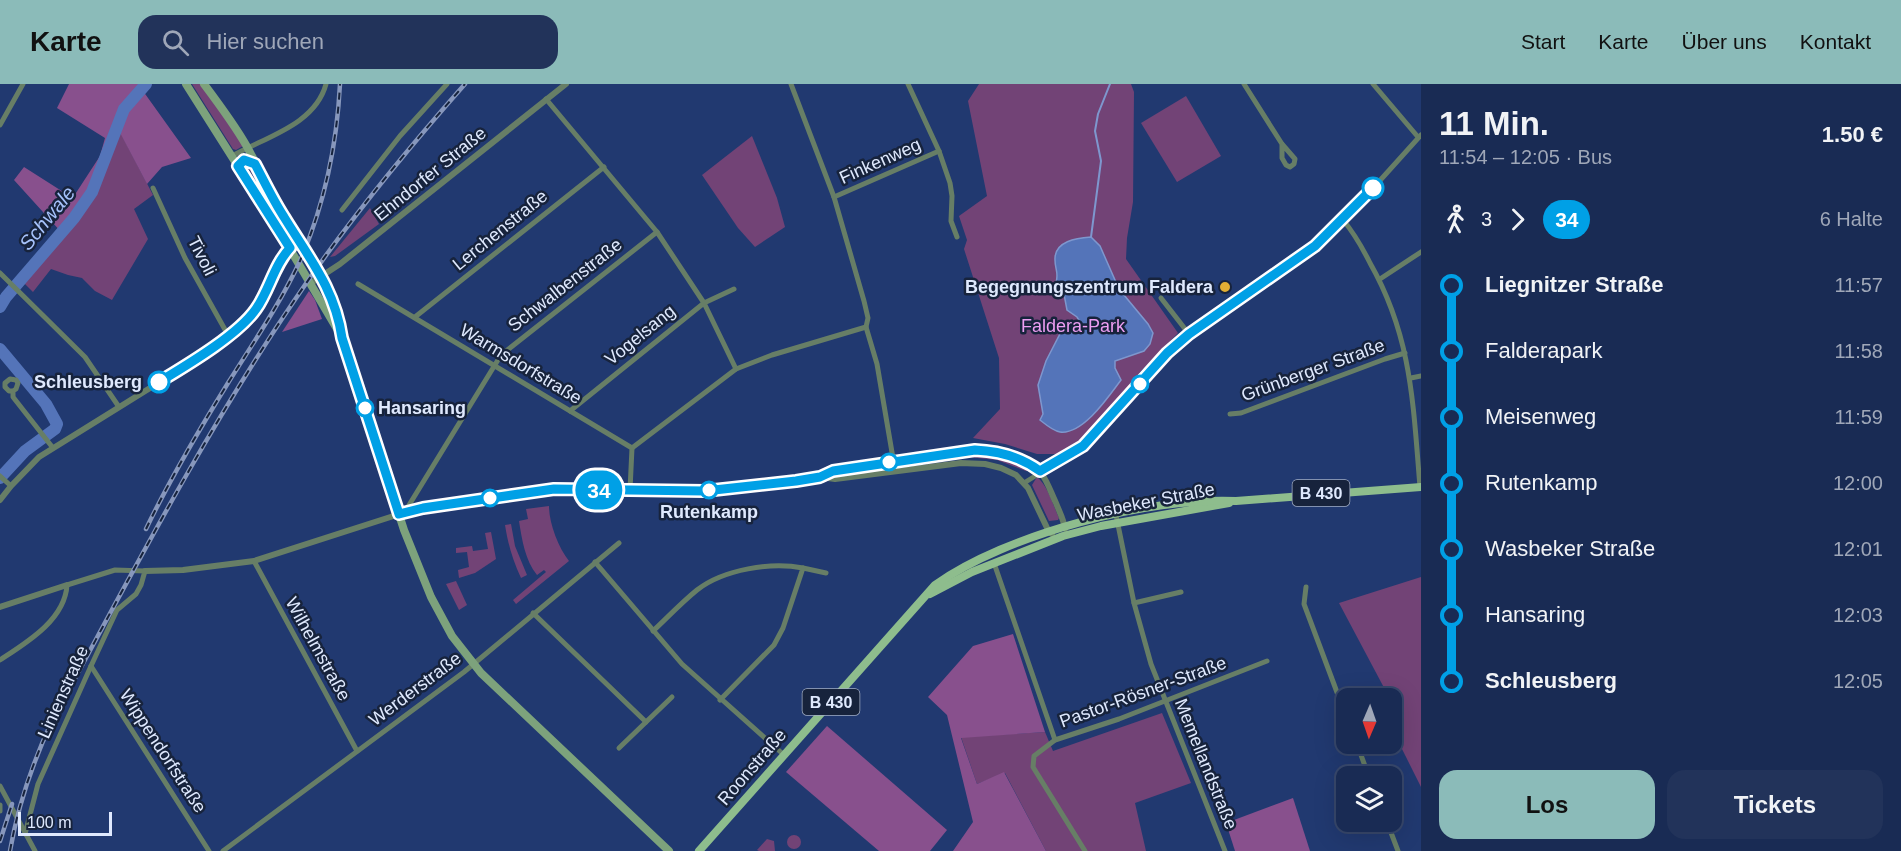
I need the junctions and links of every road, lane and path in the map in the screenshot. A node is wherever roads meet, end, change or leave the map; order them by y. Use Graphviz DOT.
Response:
graph roads {
  1 [pos="23,84"];
  2 [pos="186,84"];
  3 [pos="204,84"];
  4 [pos="326,84"];
  5 [pos="447,84"];
  6 [pos="566,84"];
  7 [pos="791,84"];
  8 [pos="908,84"];
  9 [pos="1244,84"];
  10 [pos="1373,84"];
  11 [pos="546,99"];
  12 [pos="0,125"];
  13 [pos="1420,136"];
  14 [pos="1282,144"];
  15 [pos="248,147"];
  16 [pos="939,151"];
  17 [pos="232,156"];
  18 [pos="255,164"];
  19 [pos="238,166"];
  20 [pos="604,167"];
  21 [pos="153,188"];
  22 [pos="834,198"];
  23 [pos="342,210"];
  24 [pos="1343,220"];
  25 [pos="657,232"];
  26 [pos="957,237"];
  27 [pos="290,248"];
  28 [pos="1421,252"];
  29 [pos="0,273"];
  30 [pos="321,276"];
  31 [pos="1380,279"];
  32 [pos="311,283"];
  33 [pos="358,284"];
  34 [pos="734,289"];
  35 [pos="1161,298"];
  36 [pos="704,303"];
  37 [pos="415,317"];
  38 [pos="866,327"];
  39 [pos="1189,334"];
  40 [pos="228,336"];
  41 [pos="342,338"];
  42 [pos="1405,353"];
  43 [pos="494,365"];
  44 [pos="736,369"];
  45 [pos="1421,376"];
  46 [pos="1411,378"];
  47 [pos="13,391"];
  48 [pos="120,407"];
  49 [pos="570,411"];
  50 [pos="1230,414"];
  51 [pos="53,448"];
  52 [pos="632,448"];
  53 [pos="894,462"];
  54 [pos="895,470"];
  55 [pos="1040,471"];
  56 [pos="820,477"];
  57 [pos="2,478"];
  58 [pos="1024,483"];
  59 [pos="11,486"];
  60 [pos="1420,487"];
  61 [pos="630,490"];
  62 [pos="0,500"];
  63 [pos="399,514"];
  64 [pos="1117,519"];
  65 [pos="1049,532"];
  66 [pos="1062,534"];
  67 [pos="619,543"];
  68 [pos="254,561"];
  69 [pos="595,562"];
  70 [pos="994,562"];
  71 [pos="803,568"];
  72 [pos="145,572"];
  73 [pos="826,573"];
  74 [pos="67,585"];
  75 [pos="1306,587"];
  76 [pos="1181,592"];
  77 [pos="925,597"];
  78 [pos="1134,603"];
  79 [pos="0,607"];
  80 [pos="533,613"];
  81 [pos="653,631"];
  82 [pos="0,660"];
  83 [pos="1267,661"];
  84 [pos="474,664"];
  85 [pos="91,666"];
  86 [pos="1336,690"];
  87 [pos="672,697"];
  88 [pos="720,700"];
  89 [pos="1165,701"];
  90 [pos="646,722"];
  91 [pos="1055,740"];
  92 [pos="619,748"];
  93 [pos="357,751"];
  94 [pos="784,755"];
  95 [pos="0,786"];
  96 [pos="0,805"];
  97 [pos="0,811"];
  98 [pos="1391,832"];
  99 [pos="25,834"];
  100 [pos="35,851"];
  101 [pos="209,851"];
  102 [pos="223,851"];
  103 [pos="669,851"];
  104 [pos="699,851"];
  105 [pos="1085,851"];
  106 [pos="1224,851"];
  107 [pos="1398,851"];
  1 -- 12 [label="street"];
  2 -- 17 [label="main road"];
  3 -- 15 [label="main road"];
  4 -- 15 [label="street"];
  5 -- 23 [label="street"];
  6 -- 11 [label="street, Ehndorfer Straße"];
  7 -- 22 [label="street"];
  8 -- 16 [label="street"];
  9 -- 14 [label="street"];
  10 -- 13 [label="street"];
  11 -- 20 [label="street"];
  11 -- 30 [label="street, Ehndorfer Straße"];
  13 -- 24 [label="street"];
  15 -- 17 [label="street"];
  15 -- 18 [label="main road"];
  16 -- 22 [label="street, Finkenweg"];
  16 -- 26 [label="street"];
  17 -- 19 [label="main road"];
  18 -- 19 [label="street"];
  18 -- 30 [label="main road"];
  19 -- 27 [label="main road"];
  20 -- 25 [label="street"];
  20 -- 37 [label="street, Lerchenstraße"];
  21 -- 40 [label="street, Tivoli"];
  22 -- 38 [label="street"];
  24 -- 31 [label="street"];
  24 -- 39 [label="street"];
  25 -- 36 [label="street"];
  25 -- 43 [label="street, Schwalbenstraße"];
  27 -- 32 [label="main road"];
  27 -- 40 [label="street"];
  28 -- 31 [label="street"];
  29 -- 48 [label="street"];
  30 -- 32 [label="street, Ehndorfer Straße"];
  30 -- 41 [label="main road"];
  31 -- 42 [label="street"];
  32 -- 41 [label="main road"];
  33 -- 37 [label="street, Warmsdorfstraße"];
  34 -- 36 [label="street, Vogelsang"];
  35 -- 39 [label="street"];
  36 -- 44 [label="street"];
  36 -- 49 [label="street, Vogelsang"];
  37 -- 43 [label="street, Warmsdorfstraße"];
  38 -- 44 [label="street"];
  38 -- 53 [label="street"];
  39 -- 55 [label="street"];
  40 -- 48 [label="street"];
  41 -- 63 [label="main road"];
  42 -- 46 [label="street"];
  42 -- 50 [label="street, Grünberger Straße"];
  43 -- 49 [label="street, Warmsdorfstraße"];
  43 -- 63 [label="street, Schwalbenstraße"];
  44 -- 52 [label="street"];
  45 -- 46 [label="street"];
  46 -- 60 [label="street"];
  47 -- 51 [label="street"];
  48 -- 51 [label="street"];
  49 -- 52 [label="street, Warmsdorfstraße"];
  51 -- 59 [label="street"];
  52 -- 61 [label="street"];
  53 -- 54 [label="street"];
  53 -- 55 [label="street"];
  53 -- 56 [label="street"];
  54 -- 56 [label="street"];
  54 -- 58 [label="street"];
  55 -- 58 [label="street"];
  55 -- 66 [label="street, Wasbeker Straße"];
  56 -- 61 [label="street"];
  57 -- 59 [label="street"];
  58 -- 65 [label="street, Wasbeker Straße"];
  59 -- 62 [label="street"];
  60 -- 64 [label="main road, Wasbeker Straße / B 430"];
  61 -- 63 [label="street"];
  63 -- 68 [label="street"];
  63 -- 84 [label="main road"];
  64 -- 66 [label="main road, Wasbeker Straße / B 430"];
  64 -- 78 [label="street, Memellandstraße"];
  65 -- 66 [label="main road, Roonstraße / B 430"];
  65 -- 66 [label="street, Wasbeker Straße"];
  65 -- 77 [label="main road, Roonstraße / B 430"];
  66 -- 70 [label="main road, Roonstraße / B 430"];
  67 -- 69 [label="street, Werderstraße"];
  68 -- 72 [label="street"];
  68 -- 93 [label="street, Wilhelmstraße"];
  69 -- 80 [label="street, Werderstraße"];
  69 -- 81 [label="street"];
  70 -- 77 [label="main road, Roonstraße / B 430"];
  70 -- 91 [label="street"];
  71 -- 73 [label="street"];
  71 -- 81 [label="street"];
  71 -- 88 [label="street"];
  72 -- 74 [label="street"];
  72 -- 85 [label="street, Linienstraße"];
  74 -- 79 [label="street"];
  74 -- 82 [label="street"];
  75 -- 86 [label="street"];
  76 -- 78 [label="street"];
  77 -- 94 [label="main road, Roonstraße / B 430"];
  78 -- 89 [label="street, Memellandstraße"];
  80 -- 84 [label="street, Werderstraße"];
  80 -- 90 [label="street"];
  81 -- 88 [label="street"];
  83 -- 89 [label="street, Pastor-Rösner-Straße"];
  84 -- 93 [label="street, Werderstraße"];
  84 -- 103 [label="main road"];
  85 -- 99 [label="street, Linienstraße"];
  85 -- 101 [label="street, Wippendorfstraße"];
  87 -- 90 [label="street"];
  88 -- 94 [label="street"];
  89 -- 91 [label="street, Pastor-Rösner-Straße"];
  89 -- 106 [label="street, Memellandstraße"];
  90 -- 92 [label="street"];
  91 -- 105 [label="street, Pastor-Rösner-Straße"];
  93 -- 102 [label="street, Werderstraße"];
  94 -- 104 [label="main road, Roonstraße / B 430"];
  95 -- 99 [label="street"];
  96 -- 97 [label="street"];
  98 -- 107 [label="street"];
  99 -- 100 [label="street"];
}
